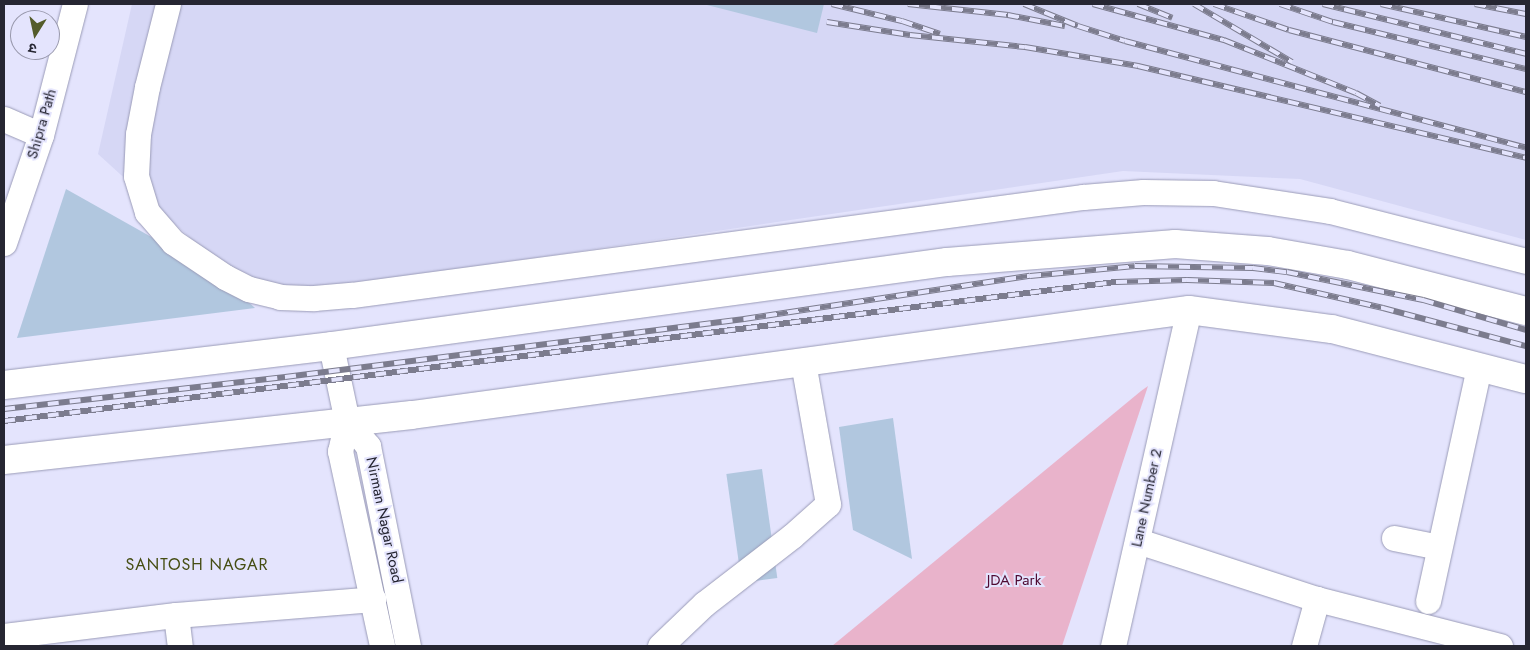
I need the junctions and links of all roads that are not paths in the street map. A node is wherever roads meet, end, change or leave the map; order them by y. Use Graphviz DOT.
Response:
graph roads {
  1 [pos="75,4"];
  2 [pos="168,4"];
  3 [pos="4,119"];
  4 [pos="41,134"];
  5 [pos="4,243"];
  6 [pos="1526,260"];
  7 [pos="1189,310"];
  8 [pos="1526,311"];
  9 [pos="331,346"];
  10 [pos="803,362"];
  11 [pos="1479,367"];
  12 [pos="1526,379"];
  13 [pos="4,385"];
  14 [pos="347,421"];
  15 [pos="4,460"];
  16 [pos="1394,538"];
  17 [pos="1138,541"];
  18 [pos="1439,547"];
  19 [pos="373,599"];
  20 [pos="1317,599"];
  21 [pos="1428,601"];
  22 [pos="176,615"];
  23 [pos="4,636"];
  24 [pos="1469,642"];
  25 [pos="180,646"];
  26 [pos="382,646"];
  27 [pos="408,646"];
  28 [pos="660,646"];
  29 [pos="1113,646"];
  30 [pos="1304,646"];
  31 [pos="1500,646"];
  1 -- 4 [label="street, Shipra Path"];
  2 -- 6 [label="street"];
  3 -- 4 [label="street"];
  4 -- 5 [label="street, Shipra Path"];
  7 -- 10 [label="main road"];
  7 -- 11 [label="main road"];
  7 -- 17 [label="street, Lane Number 2"];
  8 -- 9 [label="main road"];
  9 -- 13 [label="main road"];
  9 -- 14 [label="street"];
  10 -- 14 [label="main road"];
  10 -- 28 [label="street"];
  11 -- 12 [label="main road"];
  11 -- 18 [label="street"];
  14 -- 15 [label="main road"];
  14 -- 19 [label="street, Nirman Nagar Road"];
  14 -- 27 [label="street, Nirman Nagar Road"];
  16 -- 18 [label="street"];
  17 -- 20 [label="street"];
  17 -- 29 [label="street, Lane Number 2"];
  18 -- 21 [label="street"];
  19 -- 22 [label="street"];
  19 -- 26 [label="street, Nirman Nagar Road"];
  20 -- 24 [label="street"];
  20 -- 30 [label="street"];
  22 -- 23 [label="street"];
  22 -- 25 [label="street"];
  24 -- 31 [label="street"];
}
